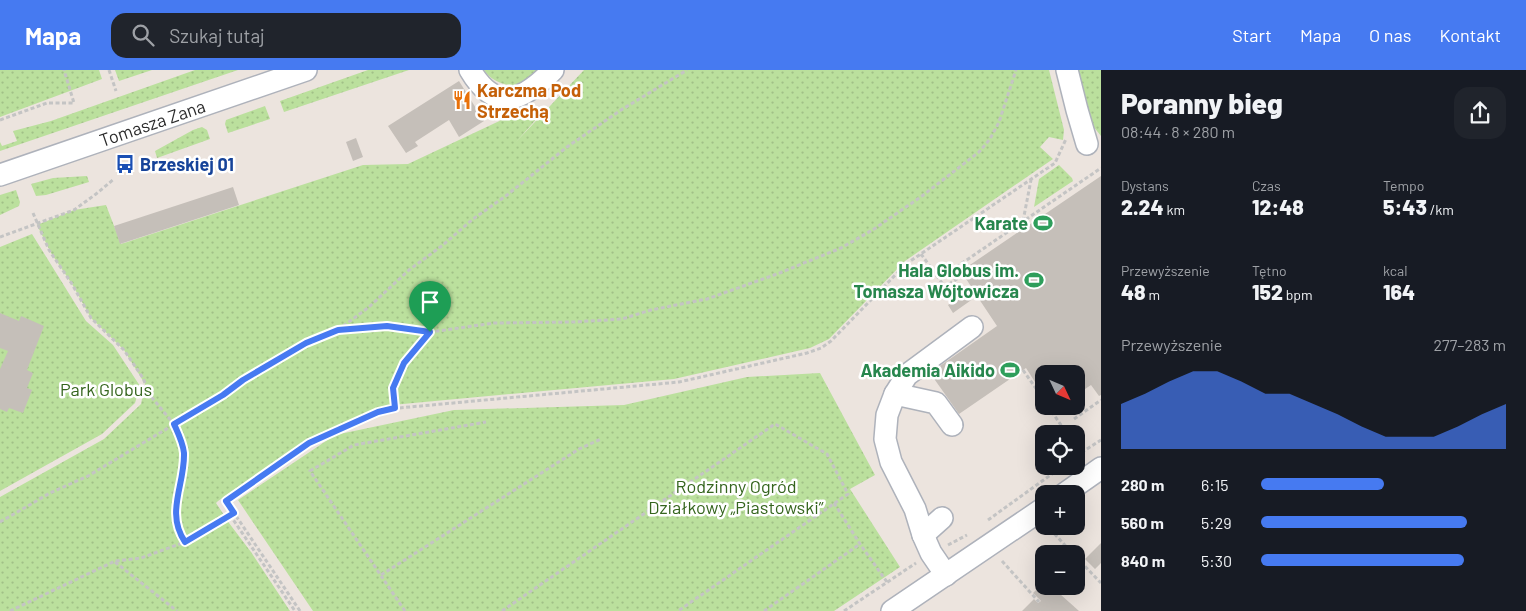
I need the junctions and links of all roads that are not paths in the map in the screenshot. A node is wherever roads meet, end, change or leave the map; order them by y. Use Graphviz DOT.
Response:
graph roads {
  1 [pos="470,70"];
  2 [pos="553,70"];
  3 [pos="1067,70"];
  4 [pos="293,72"];
  5 [pos="1087,144"];
  6 [pos="0,175"];
  7 [pos="972,327"];
  8 [pos="895,394"];
  9 [pos="952,425"];
  10 [pos="1101,468"];
  11 [pos="1077,485"];
  12 [pos="1035,514"];
  13 [pos="942,518"];
  14 [pos="927,544"];
  15 [pos="946,575"];
  16 [pos="892,611"];
  1 -- 2 [label="street"];
  3 -- 5 [label="street"];
  4 -- 6 [label="street, Tomasza Zana"];
  7 -- 8 [label="street"];
  8 -- 9 [label="street"];
  8 -- 14 [label="street"];
  10 -- 11 [label="street"];
  12 -- 15 [label="street"];
  13 -- 14 [label="street"];
  14 -- 15 [label="street"];
  15 -- 16 [label="street"];
}
